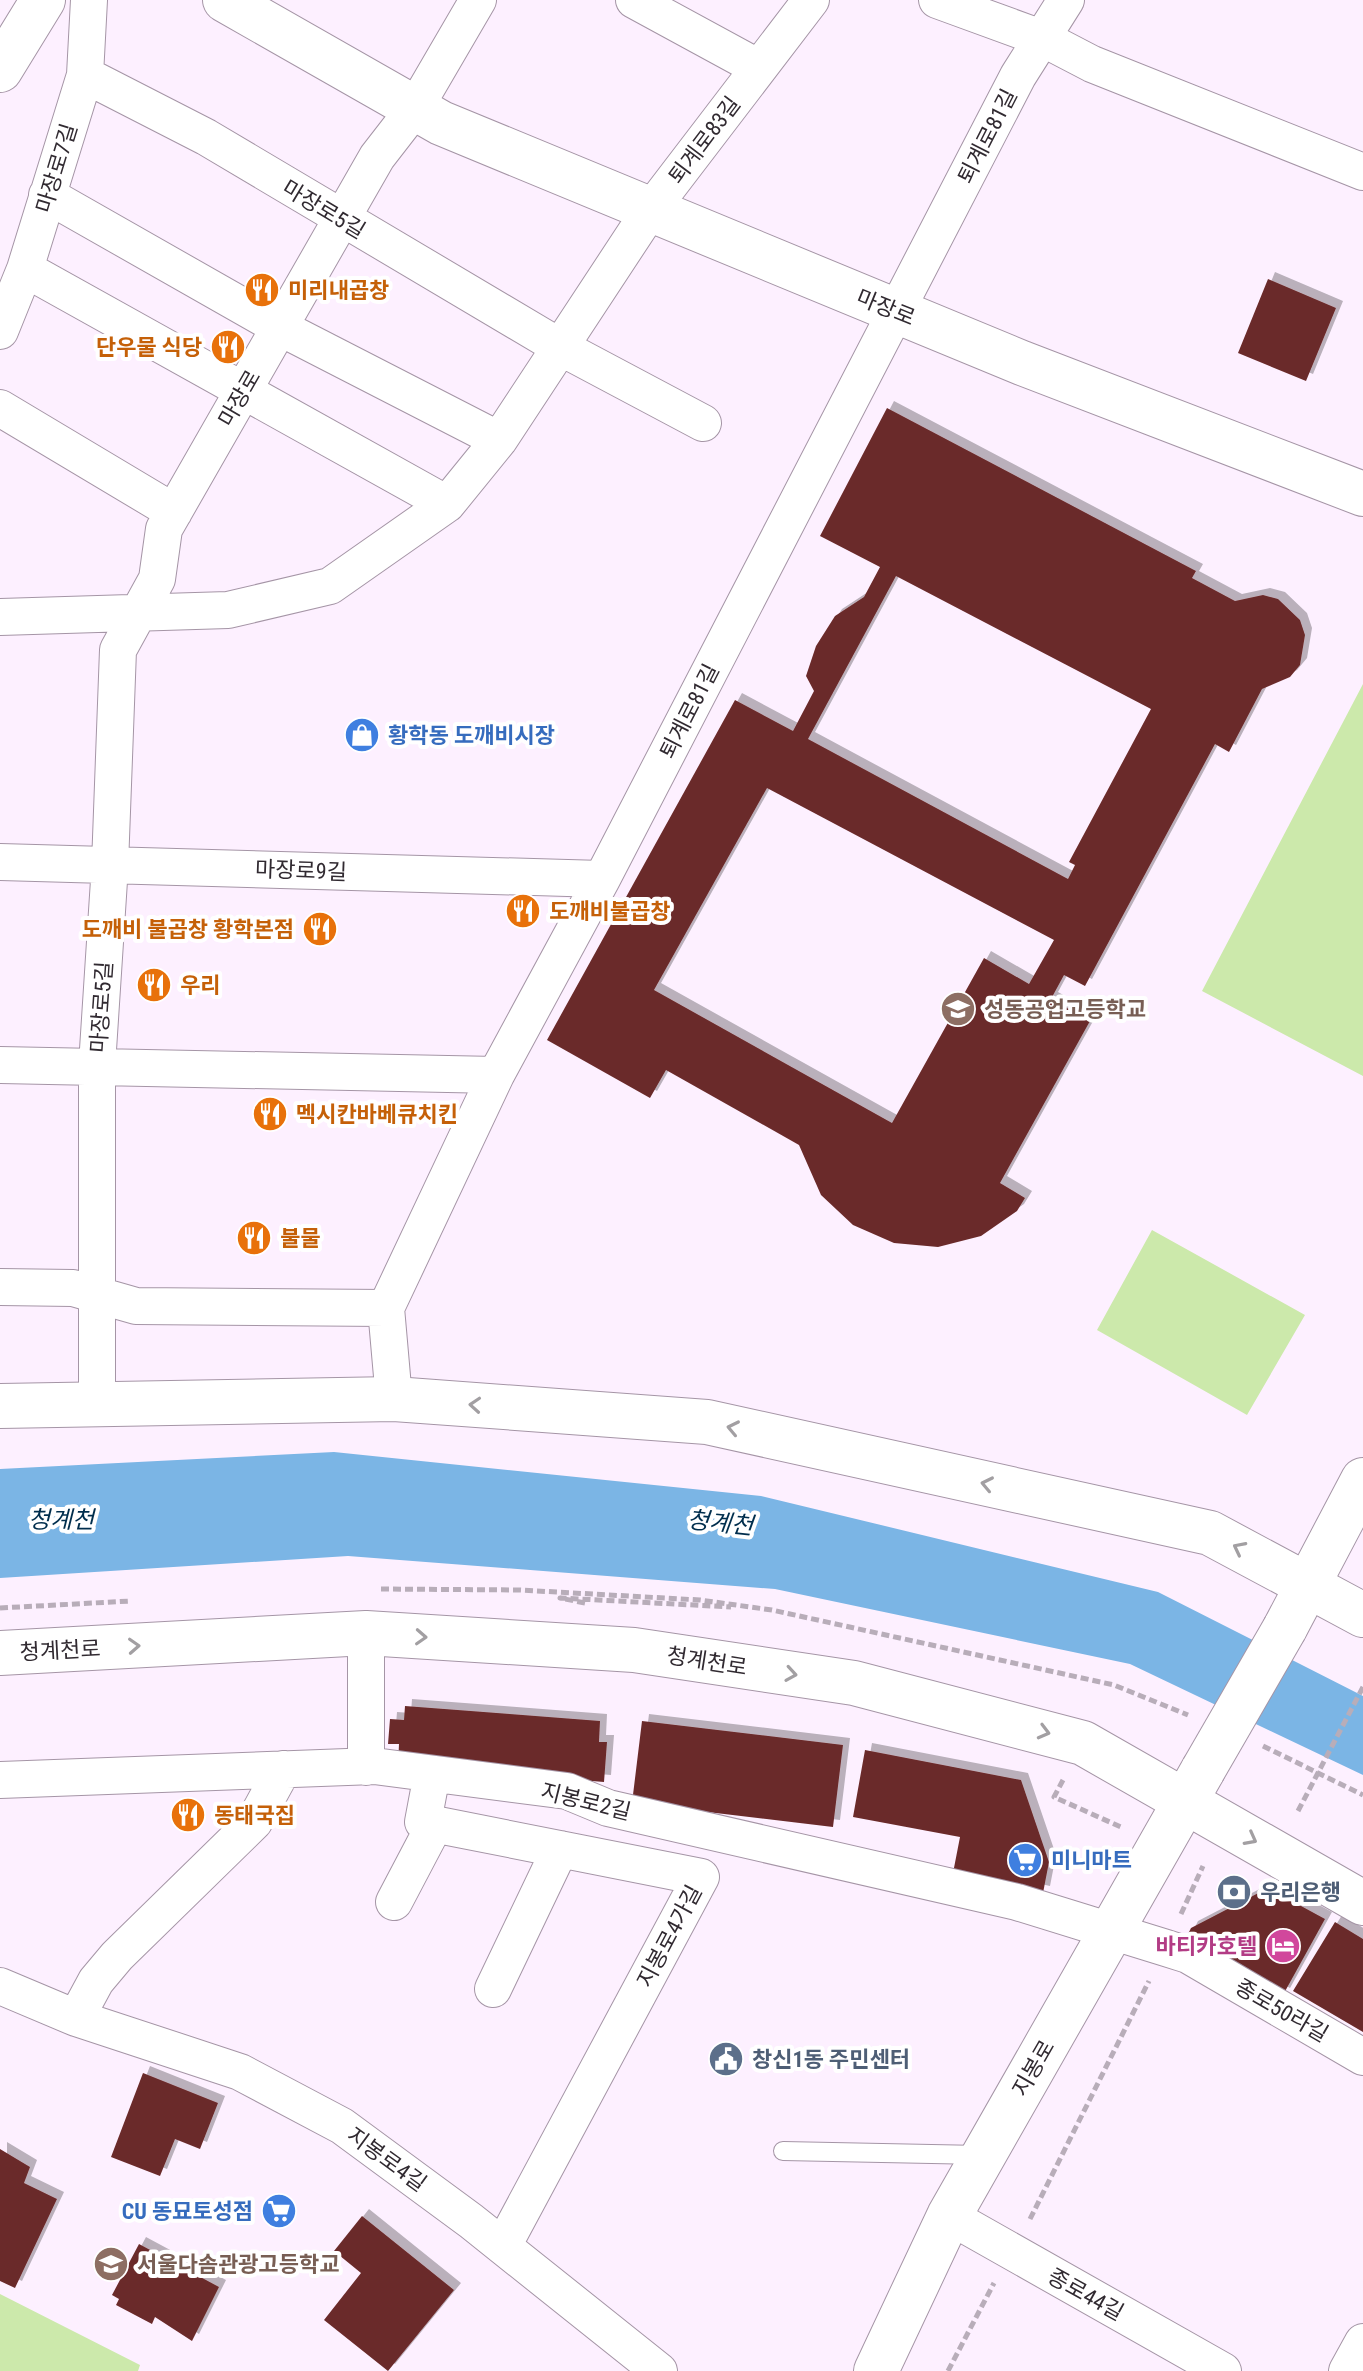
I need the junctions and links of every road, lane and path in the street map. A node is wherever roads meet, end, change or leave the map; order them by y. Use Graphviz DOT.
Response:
graph roads {
  1 [pos="43,0"];
  2 [pos="89,0"];
  3 [pos="225,0"];
  4 [pos="478,0"];
  5 [pos="634,0"];
  6 [pos="811,0"];
  7 [pos="937,0"];
  8 [pos="1066,0"];
  9 [pos="1044,39"];
  10 [pos="759,68"];
  11 [pos="0,70"];
  12 [pos="85,75"];
  13 [pos="415,108"];
  14 [pos="1363,172"];
  15 [pos="47,195"];
  16 [pos="649,212"];
  17 [pos="340,220"];
  18 [pos="25,269"];
  19 [pos="897,312"];
  20 [pos="279,327"];
  21 [pos="0,331"];
  22 [pos="560,347"];
  23 [pos="244,389"];
  24 [pos="0,408"];
  25 [pos="703,423"];
  26 [pos="499,440"];
  27 [pos="1363,494"];
  28 [pos="447,504"];
  29 [pos="174,512"];
  30 [pos="135,614"];
  31 [pos="0,617"];
  32 [pos="0,862"];
  33 [pos="110,865"];
  34 [pos="602,879"];
  35 [pos="0,1065"];
  36 [pos="97,1065"];
  37 [pos="496,1075"];
  38 [pos="0,1287"];
  39 [pos="98,1295"];
  40 [pos="386,1308"];
  41 [pos="394,1399"];
  42 [pos="97,1405"];
  43 [pos="0,1406"];
  44 [pos="1363,1480"];
  45 [pos="1308,1583"];
  46 [pos="1363,1615"];
  47 [pos="366,1633"];
  48 [pos="0,1653"];
  49 [pos="1363,1687"];
  50 [pos="366,1767"];
  51 [pos="283,1769"];
  52 [pos="432,1774"];
  53 [pos="0,1780"];
  54 [pos="1193,1787"];
  55 [pos="1298,1811"];
  56 [pos="435,1824"];
  57 [pos="560,1849"];
  58 [pos="1203,1866"];
  59 [pos="394,1902"];
  60 [pos="1363,1903"];
  61 [pos="1112,1930"];
  62 [pos="1166,1948"];
  63 [pos="0,1986"];
  64 [pos="493,1989"];
  65 [pos="76,2018"];
  66 [pos="1363,2057"];
  67 [pos="783,2151"];
  68 [pos="984,2155"];
  69 [pos="949,2216"];
  70 [pos="503,2246"];
  71 [pos="1012,2252"];
  72 [pos="1363,2342"];
  73 [pos="659,2371"];
  74 [pos="876,2371"];
  75 [pos="948,2371"];
  76 [pos="1223,2371"];
  77 [pos="1347,2371"];
  1 -- 11 [label="main road"];
  2 -- 12 [label="street, 마장로7길"];
  3 -- 13 [label="main road, 마장로"];
  4 -- 13 [label="street, 마장로"];
  5 -- 10 [label="street"];
  6 -- 10 [label="street, 퇴계로83길"];
  7 -- 9 [label="street"];
  8 -- 9 [label="street, 퇴계로81길"];
  9 -- 14 [label="street"];
  9 -- 19 [label="street, 퇴계로81길"];
  10 -- 16 [label="street, 퇴계로83길"];
  12 -- 15 [label="street, 마장로7길"];
  12 -- 17 [label="street, 마장로5길"];
  13 -- 16 [label="main road, 마장로"];
  13 -- 17 [label="street, 마장로"];
  15 -- 18 [label="street, 마장로7길"];
  15 -- 20 [label="street"];
  16 -- 19 [label="main road, 마장로"];
  16 -- 22 [label="street"];
  17 -- 20 [label="street, 마장로"];
  17 -- 22 [label="street, 마장로5길"];
  18 -- 21 [label="street, 마장로7길"];
  18 -- 23 [label="street"];
  19 -- 27 [label="main road, 마장로"];
  19 -- 34 [label="street, 퇴계로81길"];
  20 -- 23 [label="street, 마장로"];
  20 -- 26 [label="street"];
  22 -- 25 [label="street, 마장로5길"];
  22 -- 26 [label="street"];
  23 -- 28 [label="street"];
  23 -- 29 [label="street, 마장로"];
  24 -- 29 [label="street"];
  26 -- 28 [label="street"];
  28 -- 30 [label="street"];
  29 -- 30 [label="street, 마장로"];
  30 -- 31 [label="street"];
  30 -- 33 [label="street, 마장로5길"];
  32 -- 33 [label="street, 마장로9길"];
  33 -- 34 [label="street, 마장로9길"];
  33 -- 36 [label="street, 마장로5길"];
  34 -- 37 [label="street, 퇴계로81길"];
  35 -- 36 [label="street"];
  36 -- 37 [label="street"];
  36 -- 39 [label="street, 마장로5길"];
  37 -- 40 [label="street, 퇴계로81길"];
  38 -- 39 [label="street"];
  39 -- 40 [label="street"];
  39 -- 42 [label="street, 마장로5길"];
  40 -- 41 [label="street"];
  41 -- 42 [label="main road"];
  45 -- 41 [label="main road, one-way"];
  42 -- 43 [label="main road"];
  44 -- 45 [label="main road"];
  45 -- 46 [label="main road"];
  45 -- 54 [label="main road, 지봉로, bridge"];
  48 -- 47 [label="main road, 청계천로, one-way"];
  47 -- 50 [label="street"];
  47 -- 54 [label="main road, 청계천로, one-way"];
  49 -- 55 [label="path, bridge"];
  50 -- 51 [label="street, 지봉로2길"];
  50 -- 52 [label="street, 지봉로2길"];
  51 -- 53 [label="street, 지봉로2길"];
  51 -- 65 [label="street"];
  52 -- 56 [label="street"];
  52 -- 61 [label="street, 지봉로2길"];
  54 -- 60 [label="main road, 청계천로, one-way"];
  54 -- 61 [label="main road, 지봉로"];
  56 -- 57 [label="street, 지봉로4가길"];
  56 -- 59 [label="street"];
  57 -- 64 [label="street"];
  57 -- 70 [label="street, 지봉로4가길"];
  58 -- 62 [label="path"];
  61 -- 62 [label="street, 종로50라길"];
  61 -- 68 [label="main road, 지봉로"];
  62 -- 66 [label="street, 종로50라길"];
  62 -- 71 [label="path"];
  63 -- 65 [label="street, 지봉로4길"];
  65 -- 70 [label="street, 지봉로4길"];
  67 -- 68 [label="lane"];
  68 -- 69 [label="main road, 지봉로"];
  69 -- 71 [label="street, 종로44길"];
  69 -- 74 [label="main road, 지봉로"];
  70 -- 73 [label="street, 지봉로4길"];
  71 -- 75 [label="path"];
  71 -- 76 [label="street, 종로44길"];
  72 -- 77 [label="street"];
}
